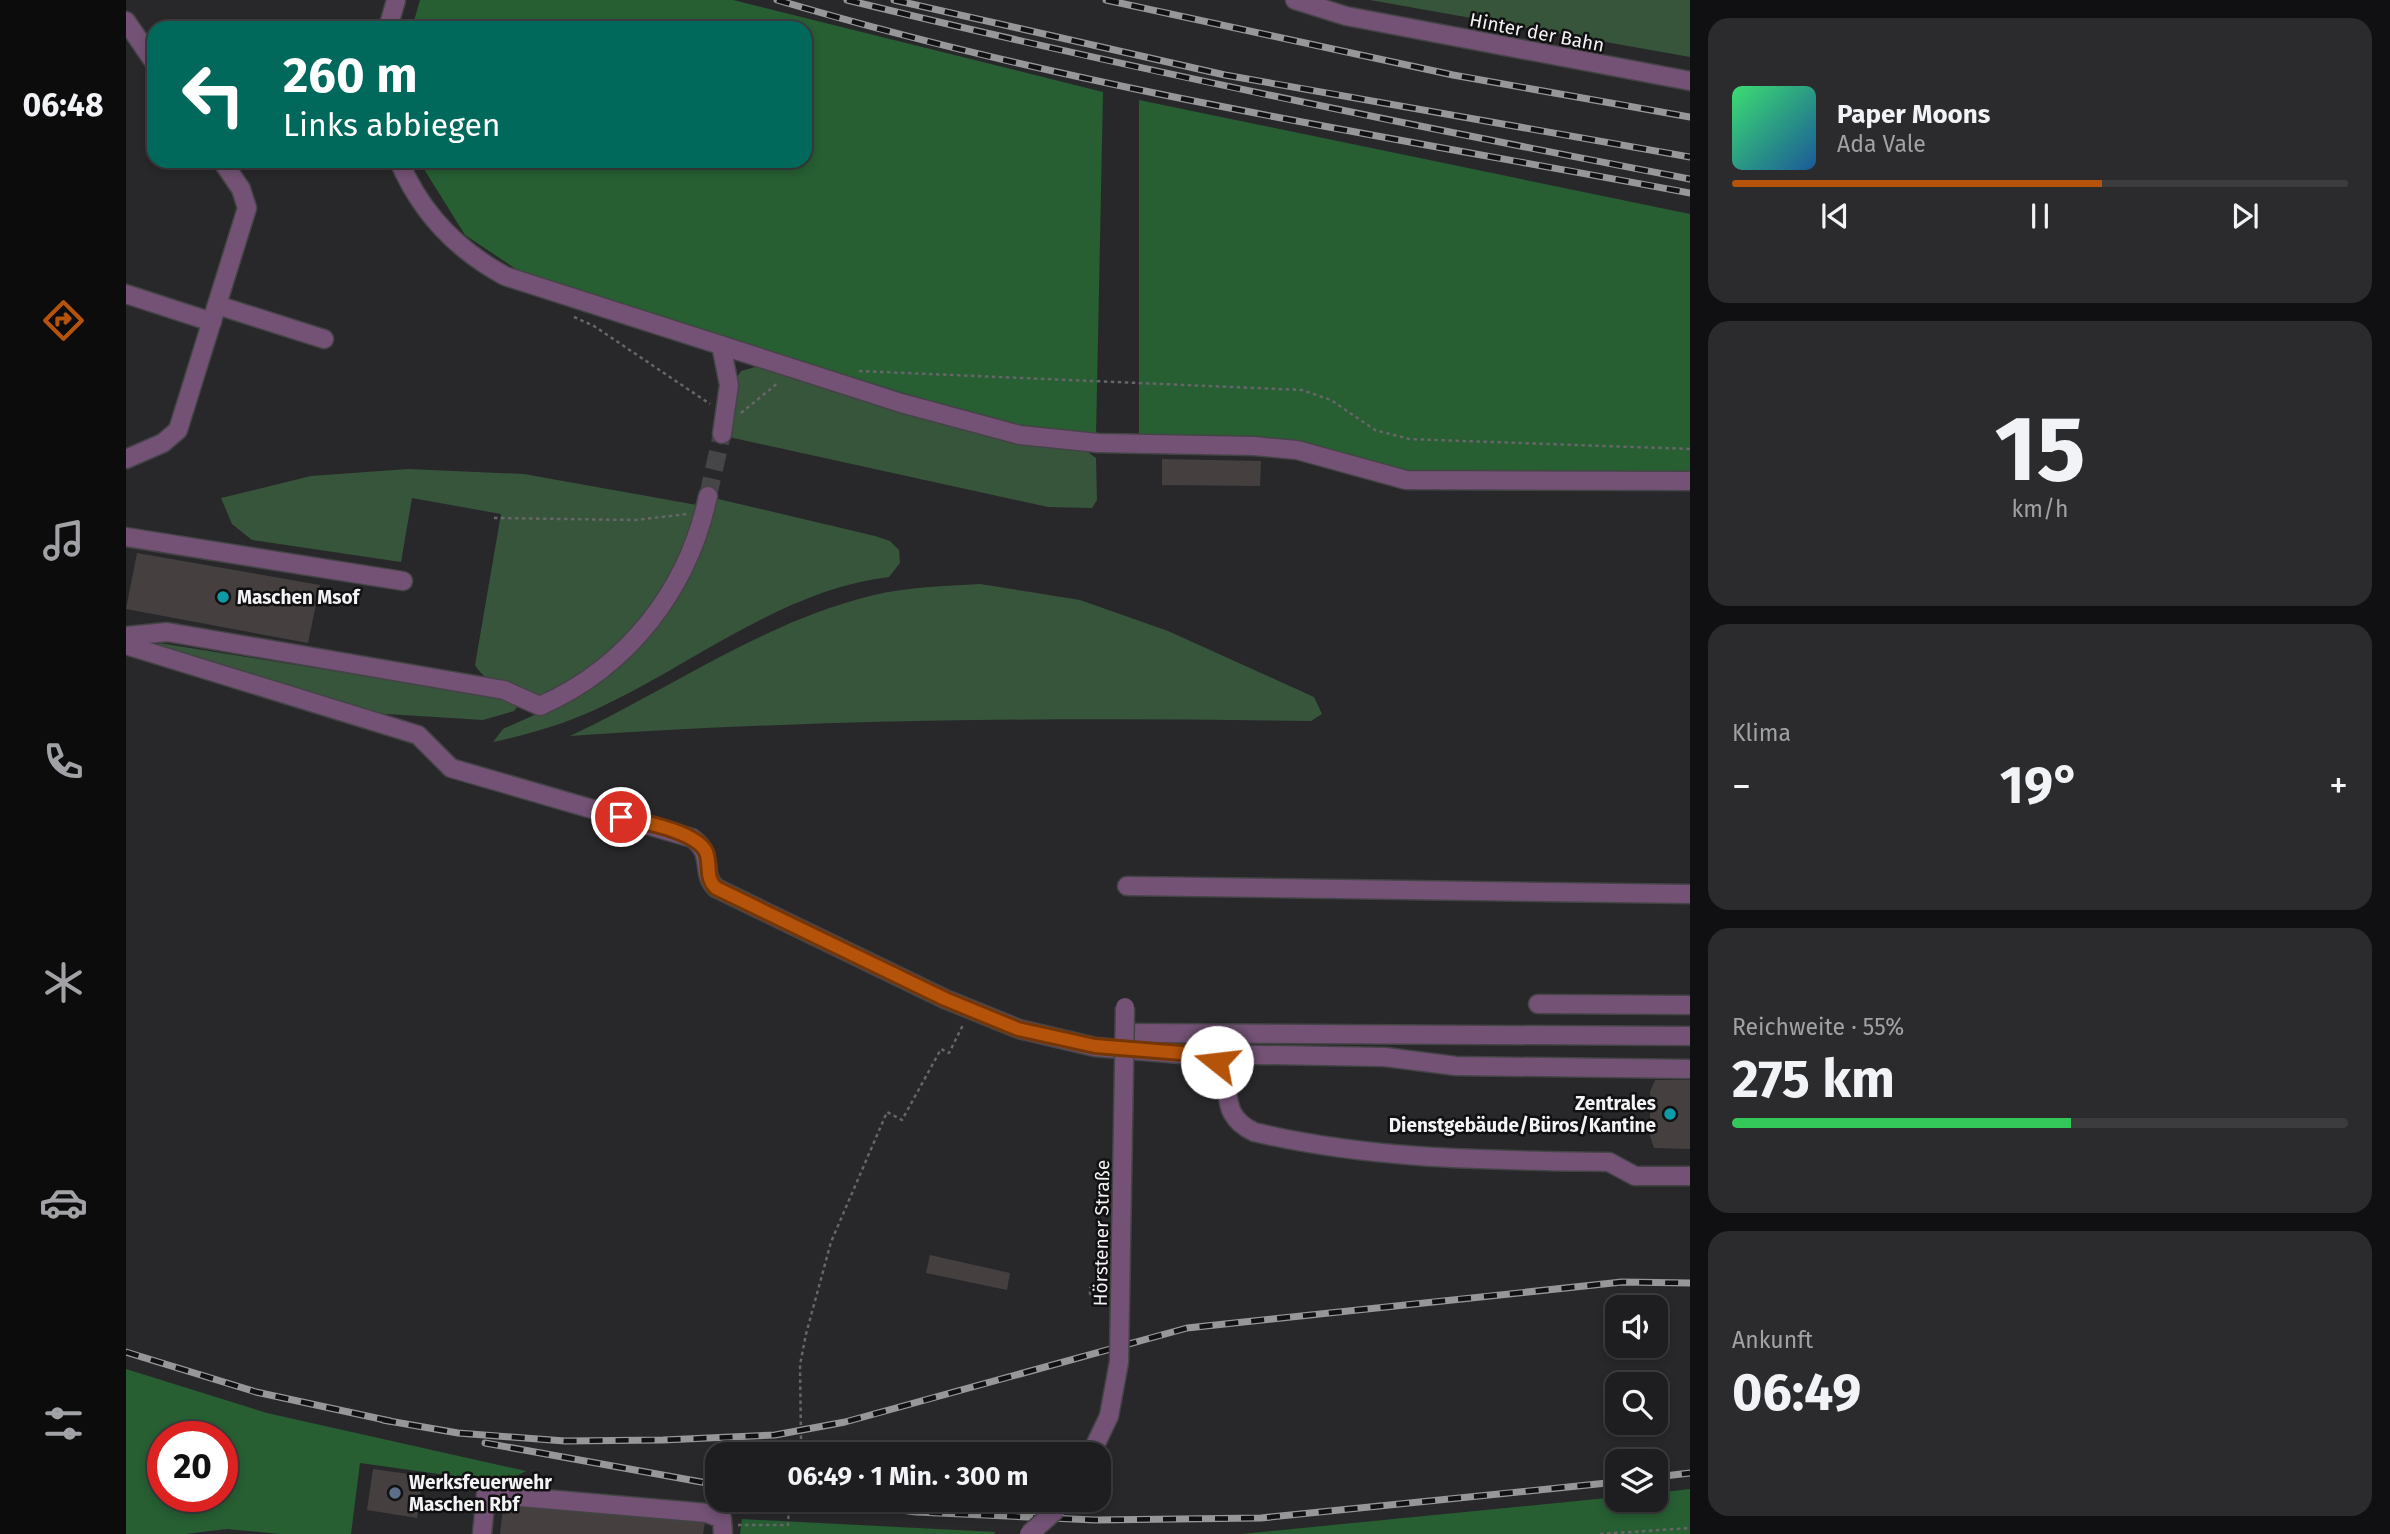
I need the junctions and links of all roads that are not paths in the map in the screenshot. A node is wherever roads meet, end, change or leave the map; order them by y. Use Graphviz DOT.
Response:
graph roads {
  1 [pos="396,0"];
  2 [pos="1295,0"];
  3 [pos="126,21"];
  4 [pos="390,21"];
  5 [pos="147,52"];
  6 [pos="1690,80"];
  7 [pos="227,168"];
  8 [pos="402,168"];
  9 [pos="126,294"];
  10 [pos="215,313"];
  11 [pos="324,339"];
  12 [pos="721,345"];
  13 [pos="723,431"];
  14 [pos="126,458"];
  15 [pos="1690,481"];
  16 [pos="707,503"];
  17 [pos="126,537"];
  18 [pos="402,581"];
  19 [pos="126,636"];
  20 [pos="126,645"];
  21 [pos="1127,886"];
  22 [pos="1690,894"];
  23 [pos="1538,1004"];
  24 [pos="1690,1005"];
  25 [pos="1125,1007"];
  26 [pos="1125,1033"];
  27 [pos="1690,1036"];
  28 [pos="1194,1054"];
  29 [pos="1690,1069"];
  30 [pos="1690,1177"];
  31 [pos="1097,1442"];
  32 [pos="1050,1512"];
  33 [pos="723,1529"];
  34 [pos="482,1534"];
  35 [pos="1029,1534"];
  1 -- 4 [label="street"];
  2 -- 6 [label="street, Hinter der Bahn"];
  3 -- 5 [label="street"];
  7 -- 10 [label="street"];
  8 -- 12 [label="street"];
  9 -- 10 [label="street"];
  10 -- 11 [label="street"];
  10 -- 14 [label="street"];
  12 -- 13 [label="street"];
  12 -- 15 [label="street"];
  16 -- 19 [label="street"];
  17 -- 18 [label="street"];
  20 -- 28 [label="street"];
  21 -- 22 [label="street"];
  23 -- 24 [label="street"];
  25 -- 26 [label="street, Hörstener Straße, bridge"];
  26 -- 27 [label="street"];
  26 -- 31 [label="street, Hörstener Straße, bridge"];
  28 -- 29 [label="street"];
  28 -- 30 [label="street"];
  32 -- 35 [label="street, bridge"];
  33 -- 34 [label="street"];
}
